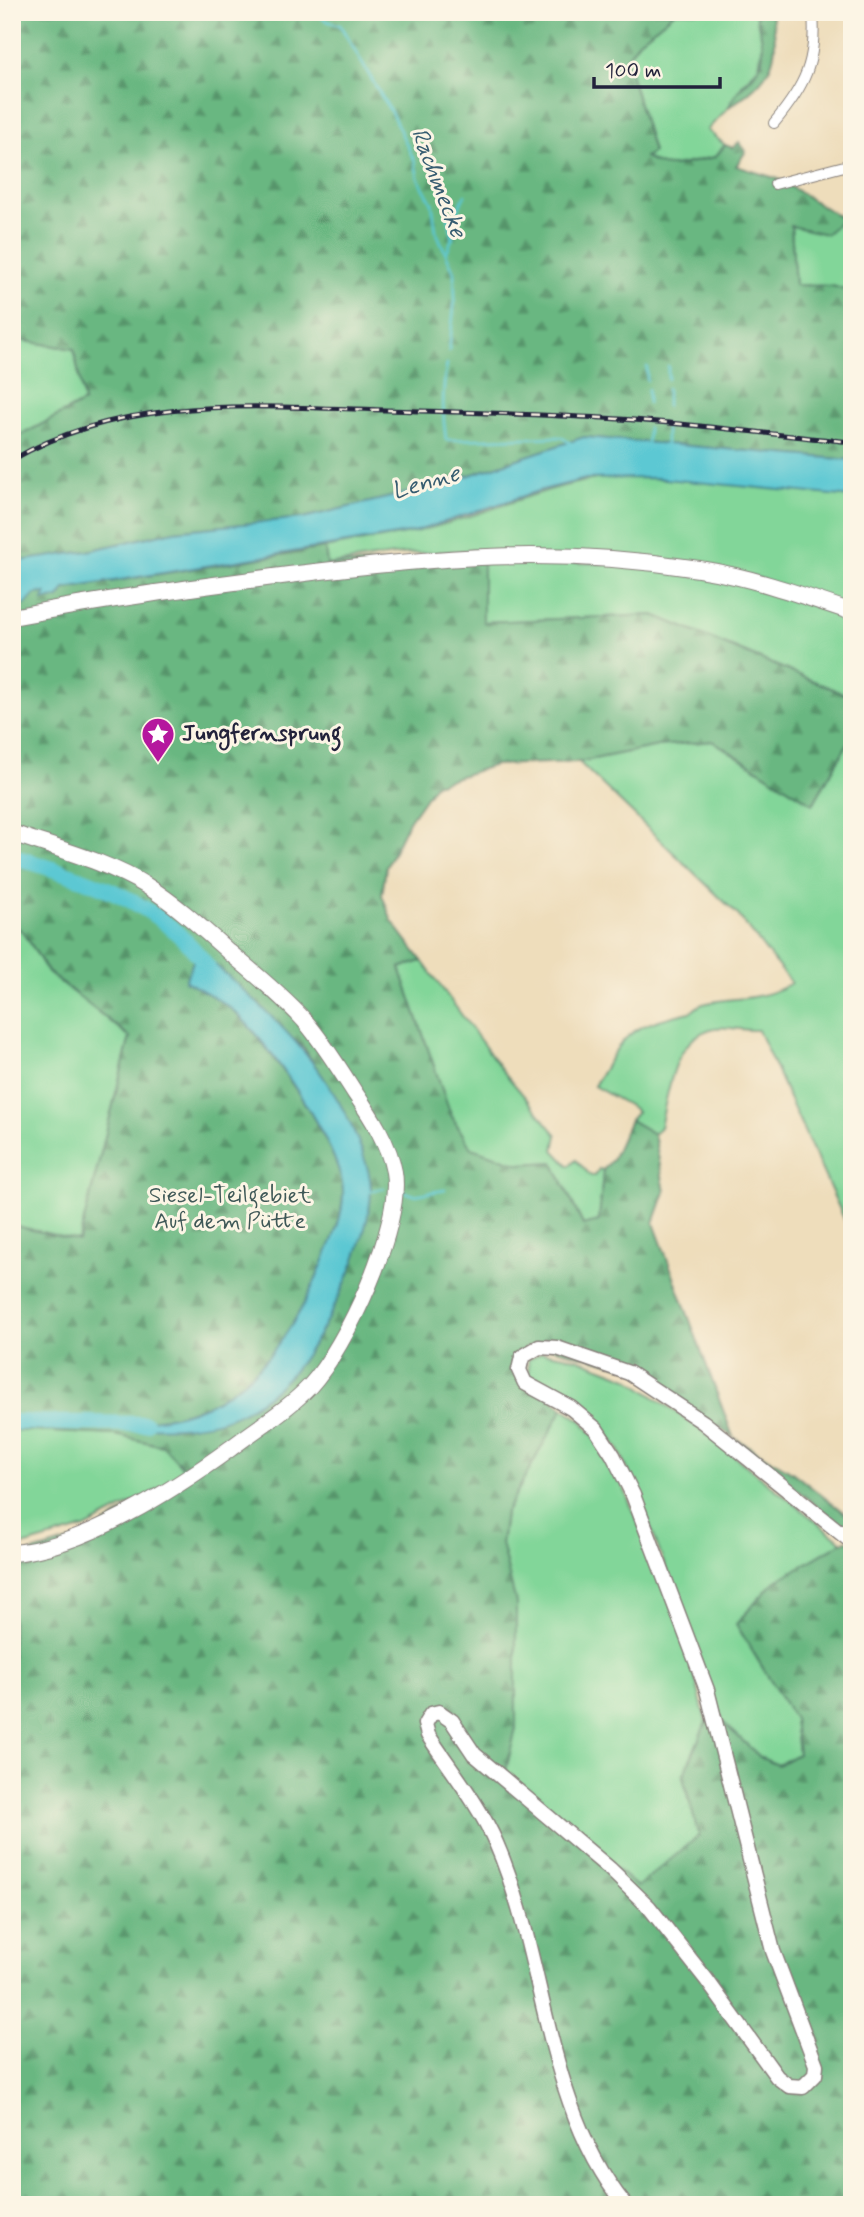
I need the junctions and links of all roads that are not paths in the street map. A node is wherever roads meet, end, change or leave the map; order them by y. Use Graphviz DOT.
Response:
graph roads {
  1 [pos="813,12"];
  2 [pos="775,123"];
  3 [pos="852,164"];
  4 [pos="775,184"];
  5 [pos="852,612"];
  6 [pos="12,617"];
  7 [pos="12,833"];
  8 [pos="852,1542"];
  9 [pos="12,1553"];
  10 [pos="625,2205"];
  1 -- 2 [label="street"];
  3 -- 4 [label="street"];
  5 -- 6 [label="main road"];
  7 -- 9 [label="main road"];
  8 -- 10 [label="main road"];
}
